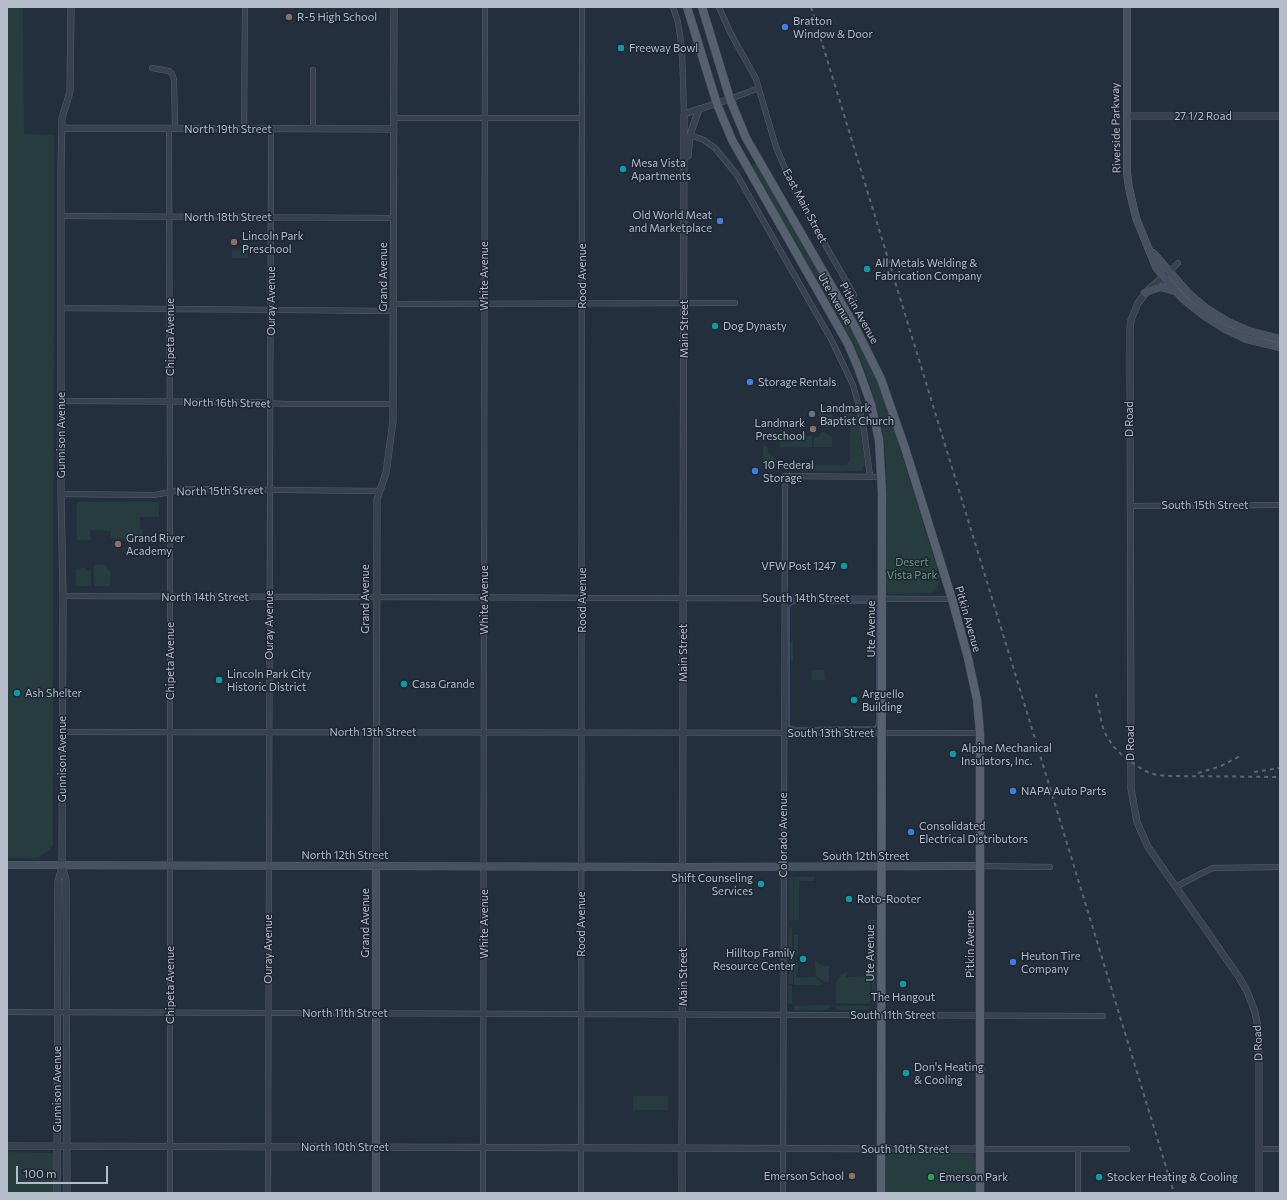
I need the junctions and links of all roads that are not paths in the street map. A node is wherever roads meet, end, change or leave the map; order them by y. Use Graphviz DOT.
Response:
graph roads {
  1 [pos="71,7"];
  2 [pos="245,7"];
  3 [pos="394,7"];
  4 [pos="485,7"];
  5 [pos="582,7"];
  6 [pos="673,7"];
  7 [pos="687,7"];
  8 [pos="702,7"];
  9 [pos="719,7"];
  10 [pos="1127,7"];
  11 [pos="152,68"];
  12 [pos="313,70"];
  13 [pos="759,88"];
  14 [pos="730,99"];
  15 [pos="717,104"];
  16 [pos="699,109"];
  17 [pos="684,114"];
  18 [pos="1127,116"];
  19 [pos="1280,116"];
  20 [pos="394,118"];
  21 [pos="485,118"];
  22 [pos="582,118"];
  23 [pos="62,128"];
  24 [pos="244,128"];
  25 [pos="172,129"];
  26 [pos="271,129"];
  27 [pos="313,129"];
  28 [pos="394,129"];
  29 [pos="690,135"];
  30 [pos="684,193"];
  31 [pos="61,216"];
  32 [pos="169,217"];
  33 [pos="271,217"];
  34 [pos="394,218"];
  35 [pos="1178,263"];
  36 [pos="1166,274"];
  37 [pos="1175,291"];
  38 [pos="1145,293"];
  39 [pos="854,295"];
  40 [pos="735,303"];
  41 [pos="484,304"];
  42 [pos="582,304"];
  43 [pos="684,304"];
  44 [pos="394,307"];
  45 [pos="61,308"];
  46 [pos="170,309"];
  47 [pos="271,310"];
  48 [pos="1280,339"];
  49 [pos="1280,348"];
  50 [pos="61,401"];
  51 [pos="170,402"];
  52 [pos="270,404"];
  53 [pos="393,404"];
  54 [pos="870,476"];
  55 [pos="882,477"];
  56 [pos="271,490"];
  57 [pos="380,491"];
  58 [pos="170,492"];
  59 [pos="61,494"];
  60 [pos="1280,505"];
  61 [pos="1130,506"];
  62 [pos="63,596"];
  63 [pos="170,597"];
  64 [pos="269,597"];
  65 [pos="376,598"];
  66 [pos="484,598"];
  67 [pos="582,598"];
  68 [pos="684,598"];
  69 [pos="784,598"];
  70 [pos="882,599"];
  71 [pos="952,599"];
  72 [pos="63,732"];
  73 [pos="170,732"];
  74 [pos="268,732"];
  75 [pos="376,732"];
  76 [pos="484,733"];
  77 [pos="582,733"];
  78 [pos="683,733"];
  79 [pos="784,733"];
  80 [pos="882,733"];
  81 [pos="980,733"];
  82 [pos="7,865"];
  83 [pos="62,865"];
  84 [pos="170,865"];
  85 [pos="268,866"];
  86 [pos="376,866"];
  87 [pos="981,866"];
  88 [pos="484,867"];
  89 [pos="581,867"];
  90 [pos="683,867"];
  91 [pos="783,867"];
  92 [pos="882,867"];
  93 [pos="1050,867"];
  94 [pos="1280,867"];
  95 [pos="1176,888"];
  96 [pos="7,1012"];
  97 [pos="58,1012"];
  98 [pos="67,1013"];
  99 [pos="170,1013"];
  100 [pos="268,1013"];
  101 [pos="484,1013"];
  102 [pos="375,1014"];
  103 [pos="581,1014"];
  104 [pos="683,1014"];
  105 [pos="783,1014"];
  106 [pos="881,1015"];
  107 [pos="980,1015"];
  108 [pos="1103,1016"];
  109 [pos="7,1146"];
  110 [pos="57,1147"];
  111 [pos="67,1147"];
  112 [pos="170,1147"];
  113 [pos="268,1147"];
  114 [pos="376,1147"];
  115 [pos="484,1147"];
  116 [pos="581,1147"];
  117 [pos="682,1148"];
  118 [pos="783,1148"];
  119 [pos="881,1148"];
  120 [pos="980,1149"];
  121 [pos="1078,1149"];
  122 [pos="1128,1149"];
  123 [pos="1259,1149"];
  124 [pos="1280,1149"];
  125 [pos="57,1193"];
  126 [pos="67,1193"];
  127 [pos="170,1193"];
  128 [pos="268,1193"];
  129 [pos="376,1193"];
  130 [pos="483,1193"];
  131 [pos="581,1193"];
  132 [pos="682,1193"];
  133 [pos="783,1193"];
  134 [pos="881,1193"];
  135 [pos="980,1193"];
  136 [pos="1078,1193"];
  137 [pos="1259,1193"];
  1 -- 23 [label="street, Gunnison Avenue"];
  2 -- 24 [label="street"];
  3 -- 20 [label="street, Grand Avenue"];
  4 -- 21 [label="street, White Avenue"];
  5 -- 22 [label="street, Rood Avenue"];
  6 -- 17 [label="street"];
  7 -- 15 [label="main road, Ute Avenue"];
  8 -- 14 [label="main road, Pitkin Avenue"];
  9 -- 13 [label="street, East Main Street"];
  10 -- 18 [label="main road, Riverside Parkway"];
  11 -- 25 [label="street, Chipeta Avenue"];
  12 -- 27 [label="street"];
  13 -- 14 [label="street"];
  13 -- 39 [label="street, East Main Street"];
  14 -- 15 [label="street"];
  14 -- 71 [label="main road, Pitkin Avenue"];
  15 -- 16 [label="street"];
  15 -- 55 [label="main road, Ute Avenue"];
  16 -- 17 [label="street"];
  16 -- 29 [label="street"];
  17 -- 30 [label="street, Main Street"];
  18 -- 19 [label="street, 27 1/2 Road"];
  18 -- 36 [label="main road, Riverside Parkway"];
  20 -- 21 [label="street"];
  20 -- 28 [label="street, Grand Avenue"];
  21 -- 22 [label="street"];
  21 -- 41 [label="street, White Avenue"];
  22 -- 42 [label="street, Rood Avenue"];
  23 -- 25 [label="street, North 19th Street"];
  23 -- 31 [label="street, Gunnison Avenue"];
  24 -- 25 [label="street, North 19th Street"];
  24 -- 26 [label="street, North 19th Street"];
  25 -- 32 [label="street, Chipeta Avenue"];
  26 -- 27 [label="street, North 19th Street"];
  26 -- 33 [label="street, Ouray Avenue"];
  27 -- 28 [label="street, North 19th Street"];
  28 -- 34 [label="street, Grand Avenue"];
  29 -- 30 [label="street"];
  29 -- 54 [label="street"];
  30 -- 43 [label="street, Main Street"];
  31 -- 32 [label="street, North 18th Street"];
  31 -- 45 [label="street, Gunnison Avenue"];
  32 -- 33 [label="street, North 18th Street"];
  32 -- 46 [label="street, Chipeta Avenue"];
  33 -- 34 [label="street, North 18th Street"];
  33 -- 47 [label="street, Ouray Avenue"];
  34 -- 44 [label="street, Grand Avenue"];
  35 -- 36 [label="street"];
  36 -- 37 [label="main road, Riverside Parkway"];
  36 -- 38 [label="street, D Road"];
  36 -- 48 [label="main road, Riverside Parkway"];
  37 -- 38 [label="main road"];
  37 -- 49 [label="main road, Riverside Parkway"];
  38 -- 61 [label="street, D Road"];
  40 -- 43 [label="street"];
  41 -- 42 [label="street"];
  41 -- 44 [label="street"];
  41 -- 66 [label="street, White Avenue"];
  42 -- 43 [label="street"];
  42 -- 67 [label="street, Rood Avenue"];
  43 -- 68 [label="street, Main Street"];
  44 -- 47 [label="street"];
  44 -- 53 [label="street, Grand Avenue"];
  45 -- 46 [label="street"];
  45 -- 50 [label="street, Gunnison Avenue"];
  46 -- 47 [label="street"];
  46 -- 51 [label="street, Chipeta Avenue"];
  47 -- 52 [label="street, Ouray Avenue"];
  50 -- 51 [label="street, North 16th Street"];
  50 -- 59 [label="street, Gunnison Avenue"];
  51 -- 52 [label="street, North 16th Street"];
  51 -- 58 [label="street, Chipeta Avenue"];
  52 -- 53 [label="street, North 16th Street"];
  52 -- 56 [label="street, Ouray Avenue"];
  53 -- 57 [label="street, Grand Avenue"];
  54 -- 55 [label="street"];
  54 -- 69 [label="street, Colorado Avenue"];
  55 -- 70 [label="main road, Ute Avenue"];
  56 -- 57 [label="street, North 15th Street"];
  56 -- 58 [label="street, North 15th Street"];
  56 -- 64 [label="street, Ouray Avenue"];
  57 -- 65 [label="street, Grand Avenue"];
  58 -- 59 [label="street, North 15th Street"];
  58 -- 63 [label="street, Chipeta Avenue"];
  59 -- 62 [label="street, Gunnison Avenue"];
  60 -- 61 [label="street, South 15th Street"];
  61 -- 95 [label="street, D Road"];
  62 -- 63 [label="street, North 14th Street"];
  62 -- 72 [label="street, Gunnison Avenue"];
  63 -- 64 [label="street, North 14th Street"];
  63 -- 73 [label="street, Chipeta Avenue"];
  64 -- 65 [label="street, North 14th Street"];
  64 -- 74 [label="street, Ouray Avenue"];
  65 -- 66 [label="street, North 14th Street"];
  65 -- 75 [label="street, Grand Avenue"];
  66 -- 67 [label="street, North 14th Street"];
  66 -- 76 [label="street, White Avenue"];
  67 -- 68 [label="street, North 14th Street"];
  67 -- 77 [label="street, Rood Avenue"];
  68 -- 69 [label="street, South 14th Street"];
  68 -- 78 [label="street, Main Street"];
  69 -- 70 [label="street, South 14th Street"];
  69 -- 79 [label="street, Colorado Avenue"];
  70 -- 71 [label="street, South 14th Street"];
  70 -- 80 [label="main road, Ute Avenue"];
  71 -- 81 [label="main road, Pitkin Avenue"];
  72 -- 73 [label="street, North 13th Street"];
  72 -- 83 [label="street, Gunnison Avenue"];
  73 -- 74 [label="street, North 13th Street"];
  73 -- 84 [label="street, Chipeta Avenue"];
  74 -- 75 [label="street, North 13th Street"];
  74 -- 85 [label="street, Ouray Avenue"];
  75 -- 76 [label="street, North 13th Street"];
  75 -- 86 [label="street, Grand Avenue"];
  76 -- 77 [label="street, North 13th Street"];
  76 -- 88 [label="street, White Avenue"];
  77 -- 78 [label="street, North 13th Street"];
  77 -- 89 [label="street, Rood Avenue"];
  78 -- 79 [label="street, South 13th Street"];
  78 -- 90 [label="street, Main Street"];
  79 -- 80 [label="street, South 13th Street"];
  79 -- 91 [label="street, Colorado Avenue"];
  80 -- 81 [label="street, South 13th Street"];
  80 -- 92 [label="main road, Ute Avenue"];
  81 -- 87 [label="main road, Pitkin Avenue"];
  82 -- 83 [label="main road, North 12th Street"];
  83 -- 84 [label="main road, North 12th Street"];
  83 -- 97 [label="street, Gunnison Avenue"];
  83 -- 98 [label="street, Gunnison Avenue"];
  84 -- 85 [label="main road, North 12th Street"];
  84 -- 99 [label="street, Chipeta Avenue"];
  85 -- 86 [label="main road, North 12th Street"];
  85 -- 100 [label="street, Ouray Avenue"];
  86 -- 88 [label="main road, North 12th Street"];
  86 -- 102 [label="main road, Grand Avenue"];
  87 -- 92 [label="main road, South 12th Street"];
  87 -- 93 [label="street, South 12th Street"];
  87 -- 107 [label="main road, Pitkin Avenue"];
  88 -- 89 [label="main road, North 12th Street"];
  88 -- 101 [label="street, White Avenue"];
  89 -- 90 [label="main road, North 12th Street"];
  89 -- 103 [label="street, Rood Avenue"];
  90 -- 91 [label="main road, South 12th Street"];
  90 -- 104 [label="street, Main Street"];
  91 -- 92 [label="main road, South 12th Street"];
  91 -- 105 [label="street, Colorado Avenue"];
  92 -- 106 [label="main road, Ute Avenue"];
  94 -- 95 [label="street"];
  95 -- 123 [label="street, D Road"];
  96 -- 97 [label="street, North 11th Street"];
  97 -- 98 [label="street, North 11th Street"];
  97 -- 110 [label="street, Gunnison Avenue"];
  98 -- 99 [label="street, North 11th Street"];
  98 -- 111 [label="street, Gunnison Avenue"];
  99 -- 100 [label="street, North 11th Street"];
  99 -- 112 [label="street, Chipeta Avenue"];
  100 -- 102 [label="street, North 11th Street"];
  100 -- 113 [label="street, Ouray Avenue"];
  101 -- 102 [label="street, North 11th Street"];
  101 -- 103 [label="street, North 11th Street"];
  101 -- 115 [label="street, White Avenue"];
  102 -- 114 [label="main road, Grand Avenue"];
  103 -- 104 [label="street, North 11th Street"];
  103 -- 116 [label="street, Rood Avenue"];
  104 -- 105 [label="street, South 11th Street"];
  104 -- 117 [label="street, Main Street"];
  105 -- 106 [label="street, South 11th Street"];
  105 -- 118 [label="street, Colorado Avenue"];
  106 -- 107 [label="street, South 11th Street"];
  106 -- 119 [label="main road, Ute Avenue"];
  107 -- 108 [label="street, South 11th Street"];
  107 -- 120 [label="main road, Pitkin Avenue"];
  109 -- 110 [label="street, North 10th Street"];
  110 -- 111 [label="street, North 10th Street"];
  110 -- 125 [label="street, Gunnison Avenue"];
  111 -- 112 [label="street, North 10th Street"];
  111 -- 126 [label="street, Gunnison Avenue"];
  112 -- 113 [label="street, North 10th Street"];
  112 -- 127 [label="street, Chipeta Avenue"];
  113 -- 114 [label="street, North 10th Street"];
  113 -- 128 [label="street, Ouray Avenue"];
  114 -- 115 [label="street, North 10th Street"];
  114 -- 129 [label="main road, Grand Avenue"];
  115 -- 116 [label="street, North 10th Street"];
  115 -- 130 [label="street, White Avenue"];
  116 -- 117 [label="street, North 10th Street"];
  116 -- 131 [label="street, Rood Avenue"];
  117 -- 118 [label="street, South 10th Street"];
  117 -- 132 [label="street, Main Street"];
  118 -- 119 [label="street, South 10th Street"];
  118 -- 133 [label="street, Colorado Avenue"];
  119 -- 120 [label="street, South 10th Street"];
  119 -- 134 [label="main road, Ute Avenue"];
  120 -- 121 [label="street, South 10th Street"];
  120 -- 135 [label="main road, Pitkin Avenue"];
  121 -- 122 [label="street, South 10th Street"];
  121 -- 136 [label="street"];
  123 -- 124 [label="street"];
  123 -- 137 [label="street, D Road"];
}
